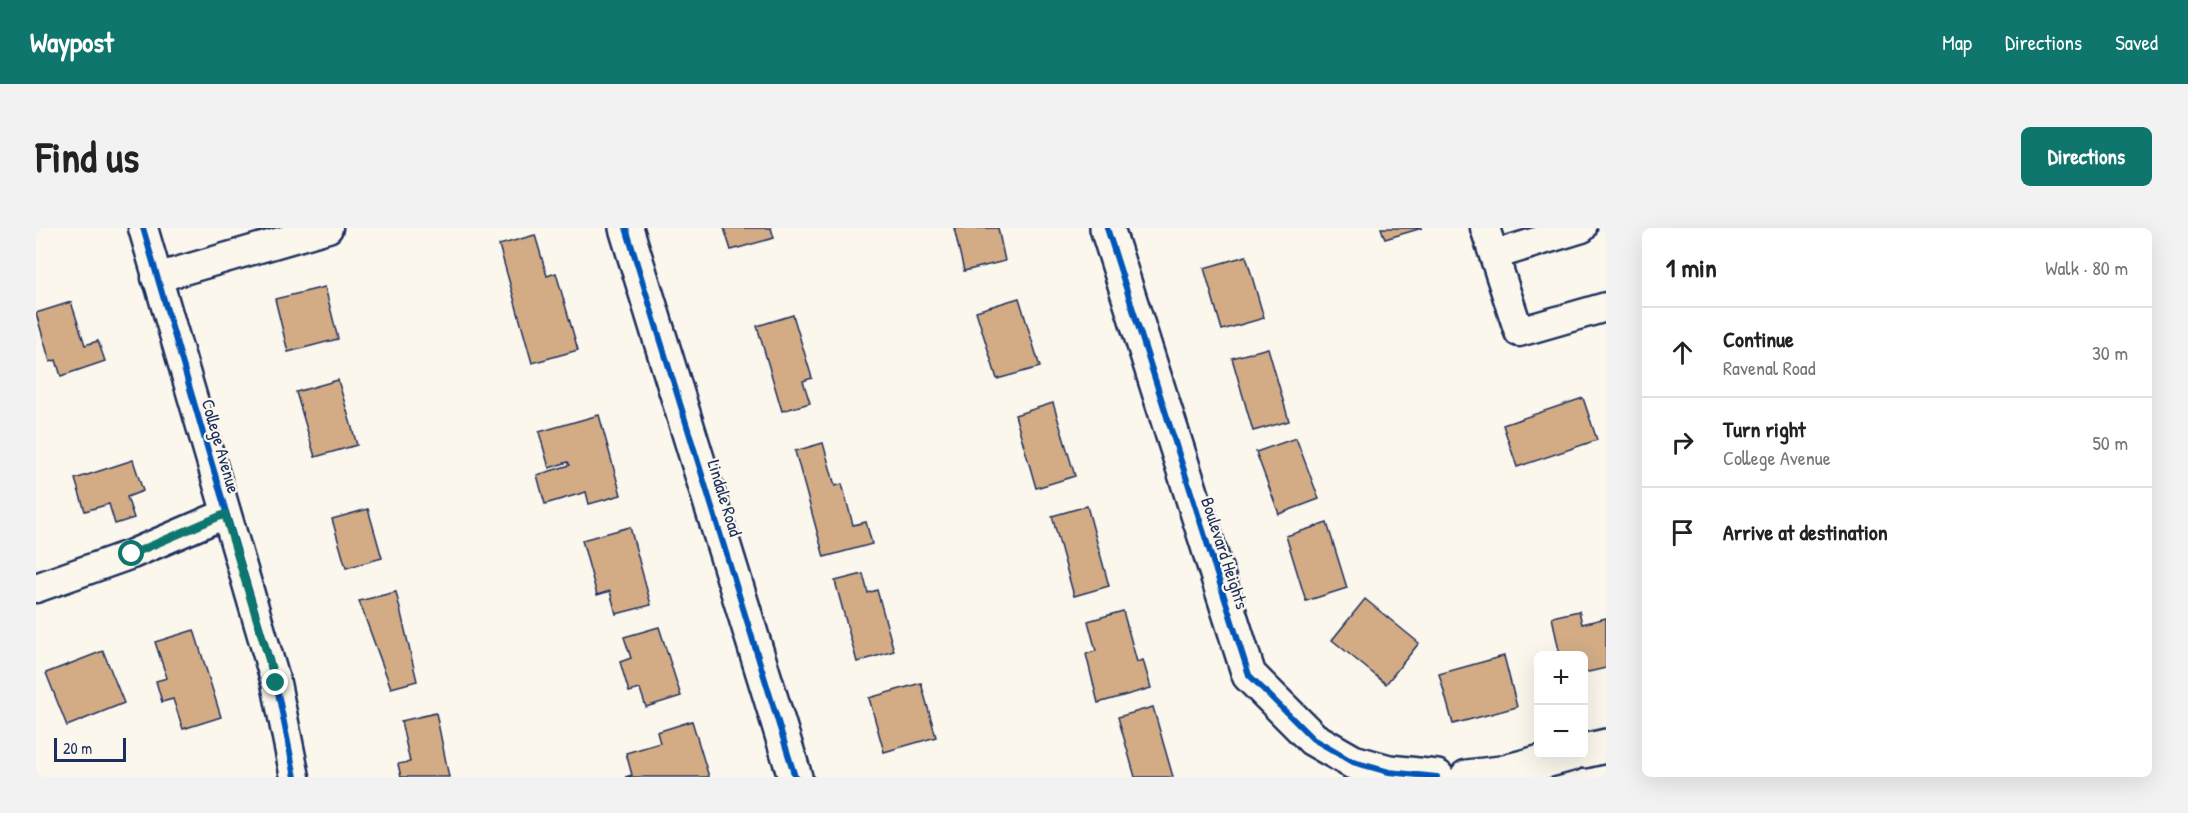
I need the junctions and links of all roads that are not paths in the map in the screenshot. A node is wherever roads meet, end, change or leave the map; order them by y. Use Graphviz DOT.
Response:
graph roads {
  1 [pos="143,228"];
  2 [pos="328,228"];
  3 [pos="626,228"];
  4 [pos="1107,228"];
  5 [pos="1485,228"];
  6 [pos="1582,228"];
  7 [pos="1494,255"];
  8 [pos="156,278"];
  9 [pos="1606,307"];
  10 [pos="225,514"];
  11 [pos="36,588"];
  12 [pos="1606,746"];
  13 [pos="1588,751"];
  14 [pos="1553,759"];
  15 [pos="1352,769"];
  16 [pos="295,777"];
  17 [pos="795,777"];
  18 [pos="1437,777"];
  19 [pos="1467,777"];
  1 -- 8 [label="street, College Avenue"];
  2 -- 8 [label="street"];
  3 -- 17 [label="street, Lindale Road"];
  4 -- 15 [label="street, Boulevard Heights"];
  5 -- 7 [label="street"];
  6 -- 7 [label="street"];
  7 -- 9 [label="street"];
  8 -- 10 [label="street, College Avenue"];
  10 -- 11 [label="street"];
  10 -- 16 [label="street, College Avenue"];
  12 -- 13 [label="street"];
  14 -- 19 [label="street"];
  15 -- 18 [label="street, Boulevard Heights"];
}
